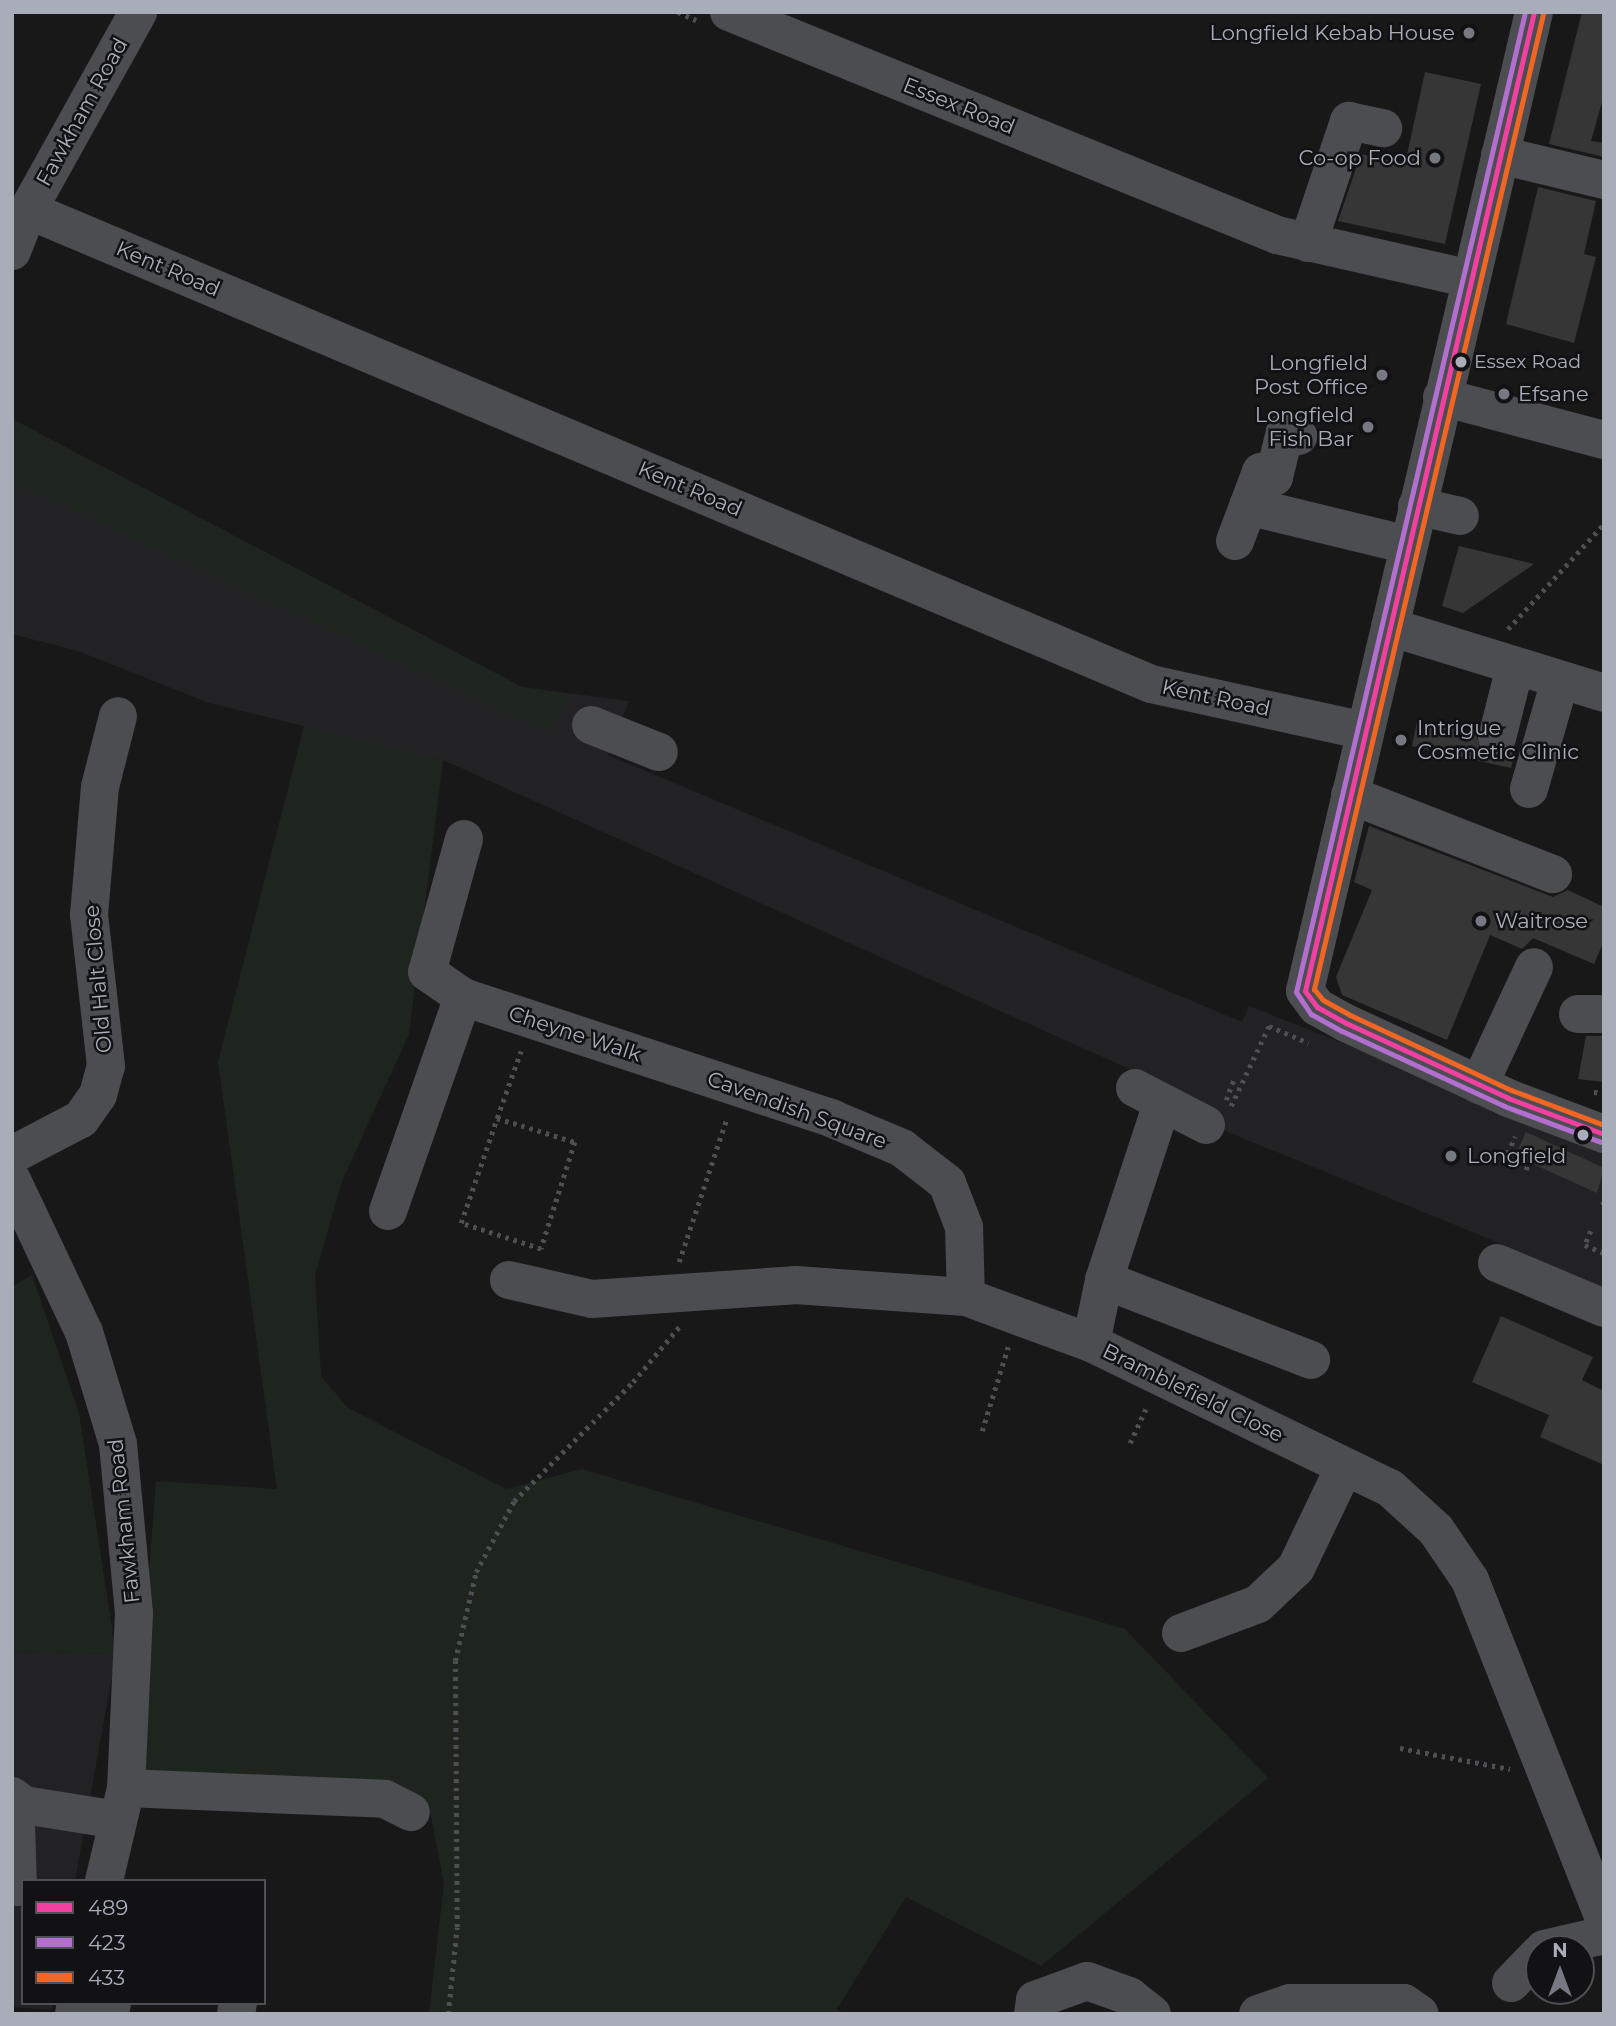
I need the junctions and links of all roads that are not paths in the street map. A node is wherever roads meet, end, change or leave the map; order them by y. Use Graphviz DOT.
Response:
graph roads {
  1 [pos="138,12"];
  2 [pos="729,12"];
  3 [pos="1534,12"];
  4 [pos="1383,128"];
  5 [pos="1500,155"];
  6 [pos="1604,180"];
  7 [pos="28,210"];
  8 [pos="1308,243"];
  9 [pos="12,251"];
  10 [pos="1471,279"];
  11 [pos="1442,397"];
  12 [pos="1298,436"];
  13 [pos="1604,440"];
  14 [pos="1417,506"];
  15 [pos="1460,516"];
  16 [pos="1408,545"];
  17 [pos="1390,627"];
  18 [pos="1533,666"];
  19 [pos="1604,693"];
  20 [pos="118,716"];
  21 [pos="591,725"];
  22 [pos="1364,731"];
  23 [pos="1496,738"];
  24 [pos="659,752"];
  25 [pos="1530,789"];
  26 [pos="1350,795"];
  27 [pos="464,839"];
  28 [pos="1553,874"];
  29 [pos="1534,967"];
  30 [pos="463,997"];
  31 [pos="686,1071"];
  32 [pos="1479,1085"];
  33 [pos="1217,1118"];
  34 [pos="1604,1134"];
  35 [pos="12,1155"];
  36 [pos="12,1180"];
  37 [pos="388,1211"];
  38 [pos="1496,1263"];
  39 [pos="509,1280"];
  40 [pos="1104,1280"];
  41 [pos="966,1297"];
  42 [pos="1604,1308"];
  43 [pos="1091,1343"];
  44 [pos="1311,1360"];
  45 [pos="1344,1468"];
  46 [pos="1181,1633"];
  47 [pos="18,1800"];
  48 [pos="122,1804"];
  49 [pos="411,1812"];
  50 [pos="104,1879"];
  51 [pos="18,1887"];
  52 [pos="1604,1919"];
  53 [pos="1525,1968"];
  54 [pos="1511,1983"];
  55 [pos="1033,2014"];
  56 [pos="1152,2014"];
  57 [pos="1258,2014"];
  58 [pos="1420,2014"];
  1 -- 7 [label="street, Fawkham Road"];
  2 -- 8 [label="street, Essex Road"];
  3 -- 5 [label="street"];
  4 -- 8 [label="street"];
  5 -- 6 [label="street"];
  5 -- 10 [label="street"];
  7 -- 9 [label="street, Fawkham Road"];
  7 -- 22 [label="street, Kent Road"];
  8 -- 10 [label="street, Essex Road"];
  10 -- 11 [label="street"];
  11 -- 13 [label="street"];
  11 -- 14 [label="street"];
  12 -- 16 [label="street"];
  14 -- 15 [label="street"];
  14 -- 16 [label="street"];
  16 -- 17 [label="street"];
  17 -- 18 [label="street"];
  17 -- 22 [label="street"];
  18 -- 19 [label="street"];
  18 -- 23 [label="street"];
  18 -- 25 [label="street"];
  20 -- 35 [label="street, Old Halt Close"];
  21 -- 24 [label="street"];
  22 -- 26 [label="street"];
  26 -- 28 [label="street"];
  26 -- 32 [label="street"];
  27 -- 30 [label="street, Cheyne Walk"];
  29 -- 32 [label="street"];
  30 -- 31 [label="street, Cheyne Walk"];
  30 -- 37 [label="street"];
  31 -- 41 [label="street, Cavendish Square"];
  32 -- 34 [label="street"];
  33 -- 40 [label="street"];
  36 -- 48 [label="street, Fawkham Road"];
  38 -- 42 [label="street"];
  39 -- 41 [label="street, Bramblefield Close"];
  40 -- 43 [label="street"];
  40 -- 44 [label="street"];
  41 -- 43 [label="street, Bramblefield Close"];
  43 -- 45 [label="street, Bramblefield Close"];
  45 -- 46 [label="street"];
  45 -- 52 [label="street, Bramblefield Close"];
  47 -- 48 [label="street"];
  47 -- 51 [label="street"];
  48 -- 49 [label="street"];
  48 -- 50 [label="street, Fawkham Road"];
  53 -- 54 [label="street"];
  55 -- 56 [label="street"];
  57 -- 58 [label="street"];
}
